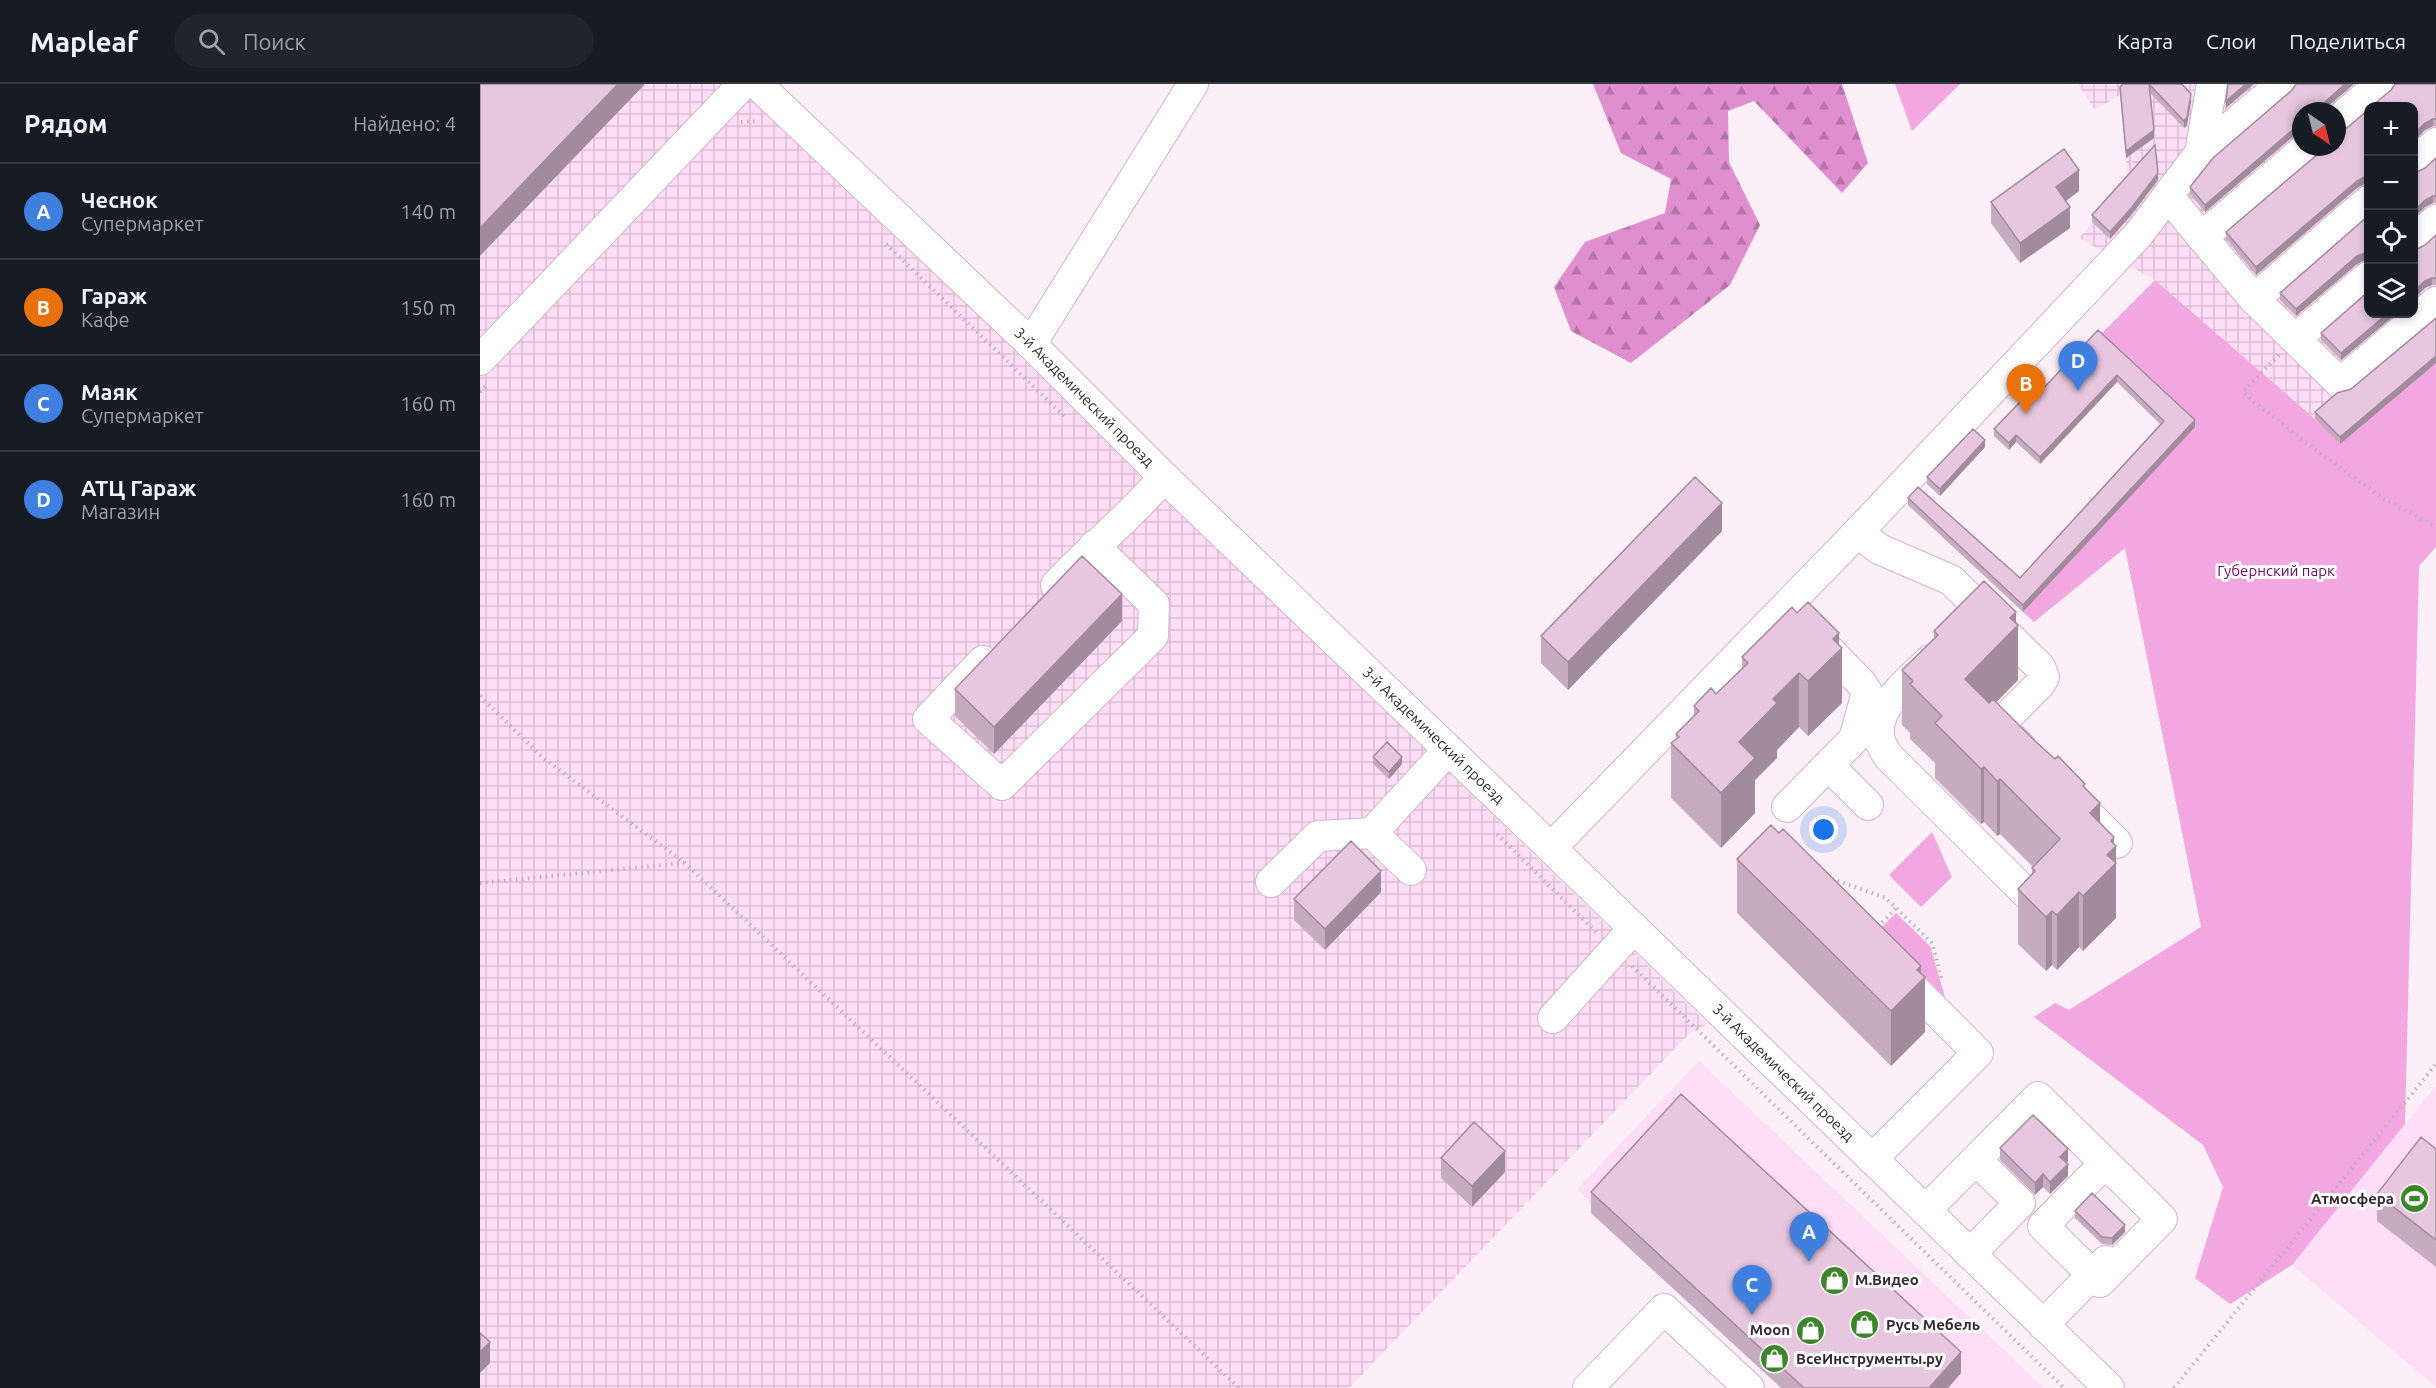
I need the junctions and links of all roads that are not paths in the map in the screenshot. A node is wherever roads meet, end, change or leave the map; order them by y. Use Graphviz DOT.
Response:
graph roads {
  1 [pos="743,84"];
  2 [pos="757,84"];
  3 [pos="1193,84"];
  4 [pos="2212,84"];
  5 [pos="2281,84"];
  6 [pos="2380,84"];
  7 [pos="2346,113"];
  8 [pos="2436,142"];
  9 [pos="2200,153"];
  10 [pos="2296,156"];
  11 [pos="2418,158"];
  12 [pos="2168,196"];
  13 [pos="2364,204"];
  14 [pos="2436,219"];
  15 [pos="2418,235"];
  16 [pos="2202,237"];
  17 [pos="2364,280"];
  18 [pos="2254,299"];
  19 [pos="2436,302"];
  20 [pos="2295,339"];
  21 [pos="1031,344"];
  22 [pos="488,368"];
  23 [pos="1164,477"];
  24 [pos="1858,532"];
  25 [pos="1094,546"];
  26 [pos="1036,606"];
  27 [pos="1785,607"];
  28 [pos="1965,625"];
  29 [pos="1003,641"];
  30 [pos="1448,750"];
  31 [pos="1829,766"];
  32 [pos="2041,768"];
  33 [pos="2066,793"];
  34 [pos="1868,805"];
  35 [pos="1787,807"];
  36 [pos="1372,833"];
  37 [pos="2117,843"];
  38 [pos="1551,848"];
  39 [pos="1411,870"];
  40 [pos="1271,882"];
  41 [pos="2027,894"];
  42 [pos="1625,939"];
  43 [pos="1864,940"];
  44 [pos="1553,1018"];
  45 [pos="1872,1159"];
  46 [pos="1976,1160"];
  47 [pos="2112,1170"];
  48 [pos="1926,1210"];
  49 [pos="1970,1254"];
  50 [pos="2093,1275"];
  51 [pos="2043,1325"];
  52 [pos="1588,1388"];
  53 [pos="1749,1388"];
  54 [pos="2109,1388"];
  1 -- 22 [label="street"];
  2 -- 21 [label="street, 3-й Академический проезд"];
  3 -- 21 [label="street"];
  4 -- 9 [label="street"];
  5 -- 9 [label="street"];
  6 -- 7 [label="street"];
  8 -- 11 [label="street"];
  9 -- 12 [label="street"];
  10 -- 16 [label="street"];
  12 -- 16 [label="street"];
  12 -- 24 [label="street"];
  13 -- 18 [label="street"];
  14 -- 15 [label="street"];
  16 -- 18 [label="street"];
  17 -- 20 [label="street"];
  18 -- 20 [label="street"];
  19 -- 20 [label="street"];
  21 -- 23 [label="street, 3-й Академический проезд"];
  23 -- 25 [label="street"];
  23 -- 30 [label="street, 3-й Академический проезд"];
  24 -- 27 [label="street"];
  24 -- 28 [label="street"];
  25 -- 26 [label="street"];
  25 -- 29 [label="street"];
  27 -- 31 [label="street"];
  27 -- 38 [label="street"];
  28 -- 32 [label="street"];
  28 -- 41 [label="street"];
  30 -- 36 [label="street"];
  30 -- 38 [label="street, 3-й Академический проезд"];
  31 -- 34 [label="street"];
  31 -- 35 [label="street"];
  33 -- 37 [label="street"];
  36 -- 39 [label="street"];
  36 -- 40 [label="street"];
  38 -- 42 [label="street, 3-й Академический проезд"];
  42 -- 44 [label="street"];
  42 -- 45 [label="street, 3-й Академический проезд"];
  43 -- 45 [label="street"];
  45 -- 48 [label="street, 3-й Академический проезд"];
  46 -- 47 [label="street"];
  46 -- 48 [label="street"];
  46 -- 49 [label="street"];
  47 -- 50 [label="street"];
  47 -- 50 [label="street"];
  48 -- 49 [label="street, 3-й Академический проезд"];
  49 -- 51 [label="street, 3-й Академический проезд"];
  50 -- 51 [label="street"];
  51 -- 54 [label="street, 3-й Академический проезд"];
  52 -- 53 [label="street"];
}
